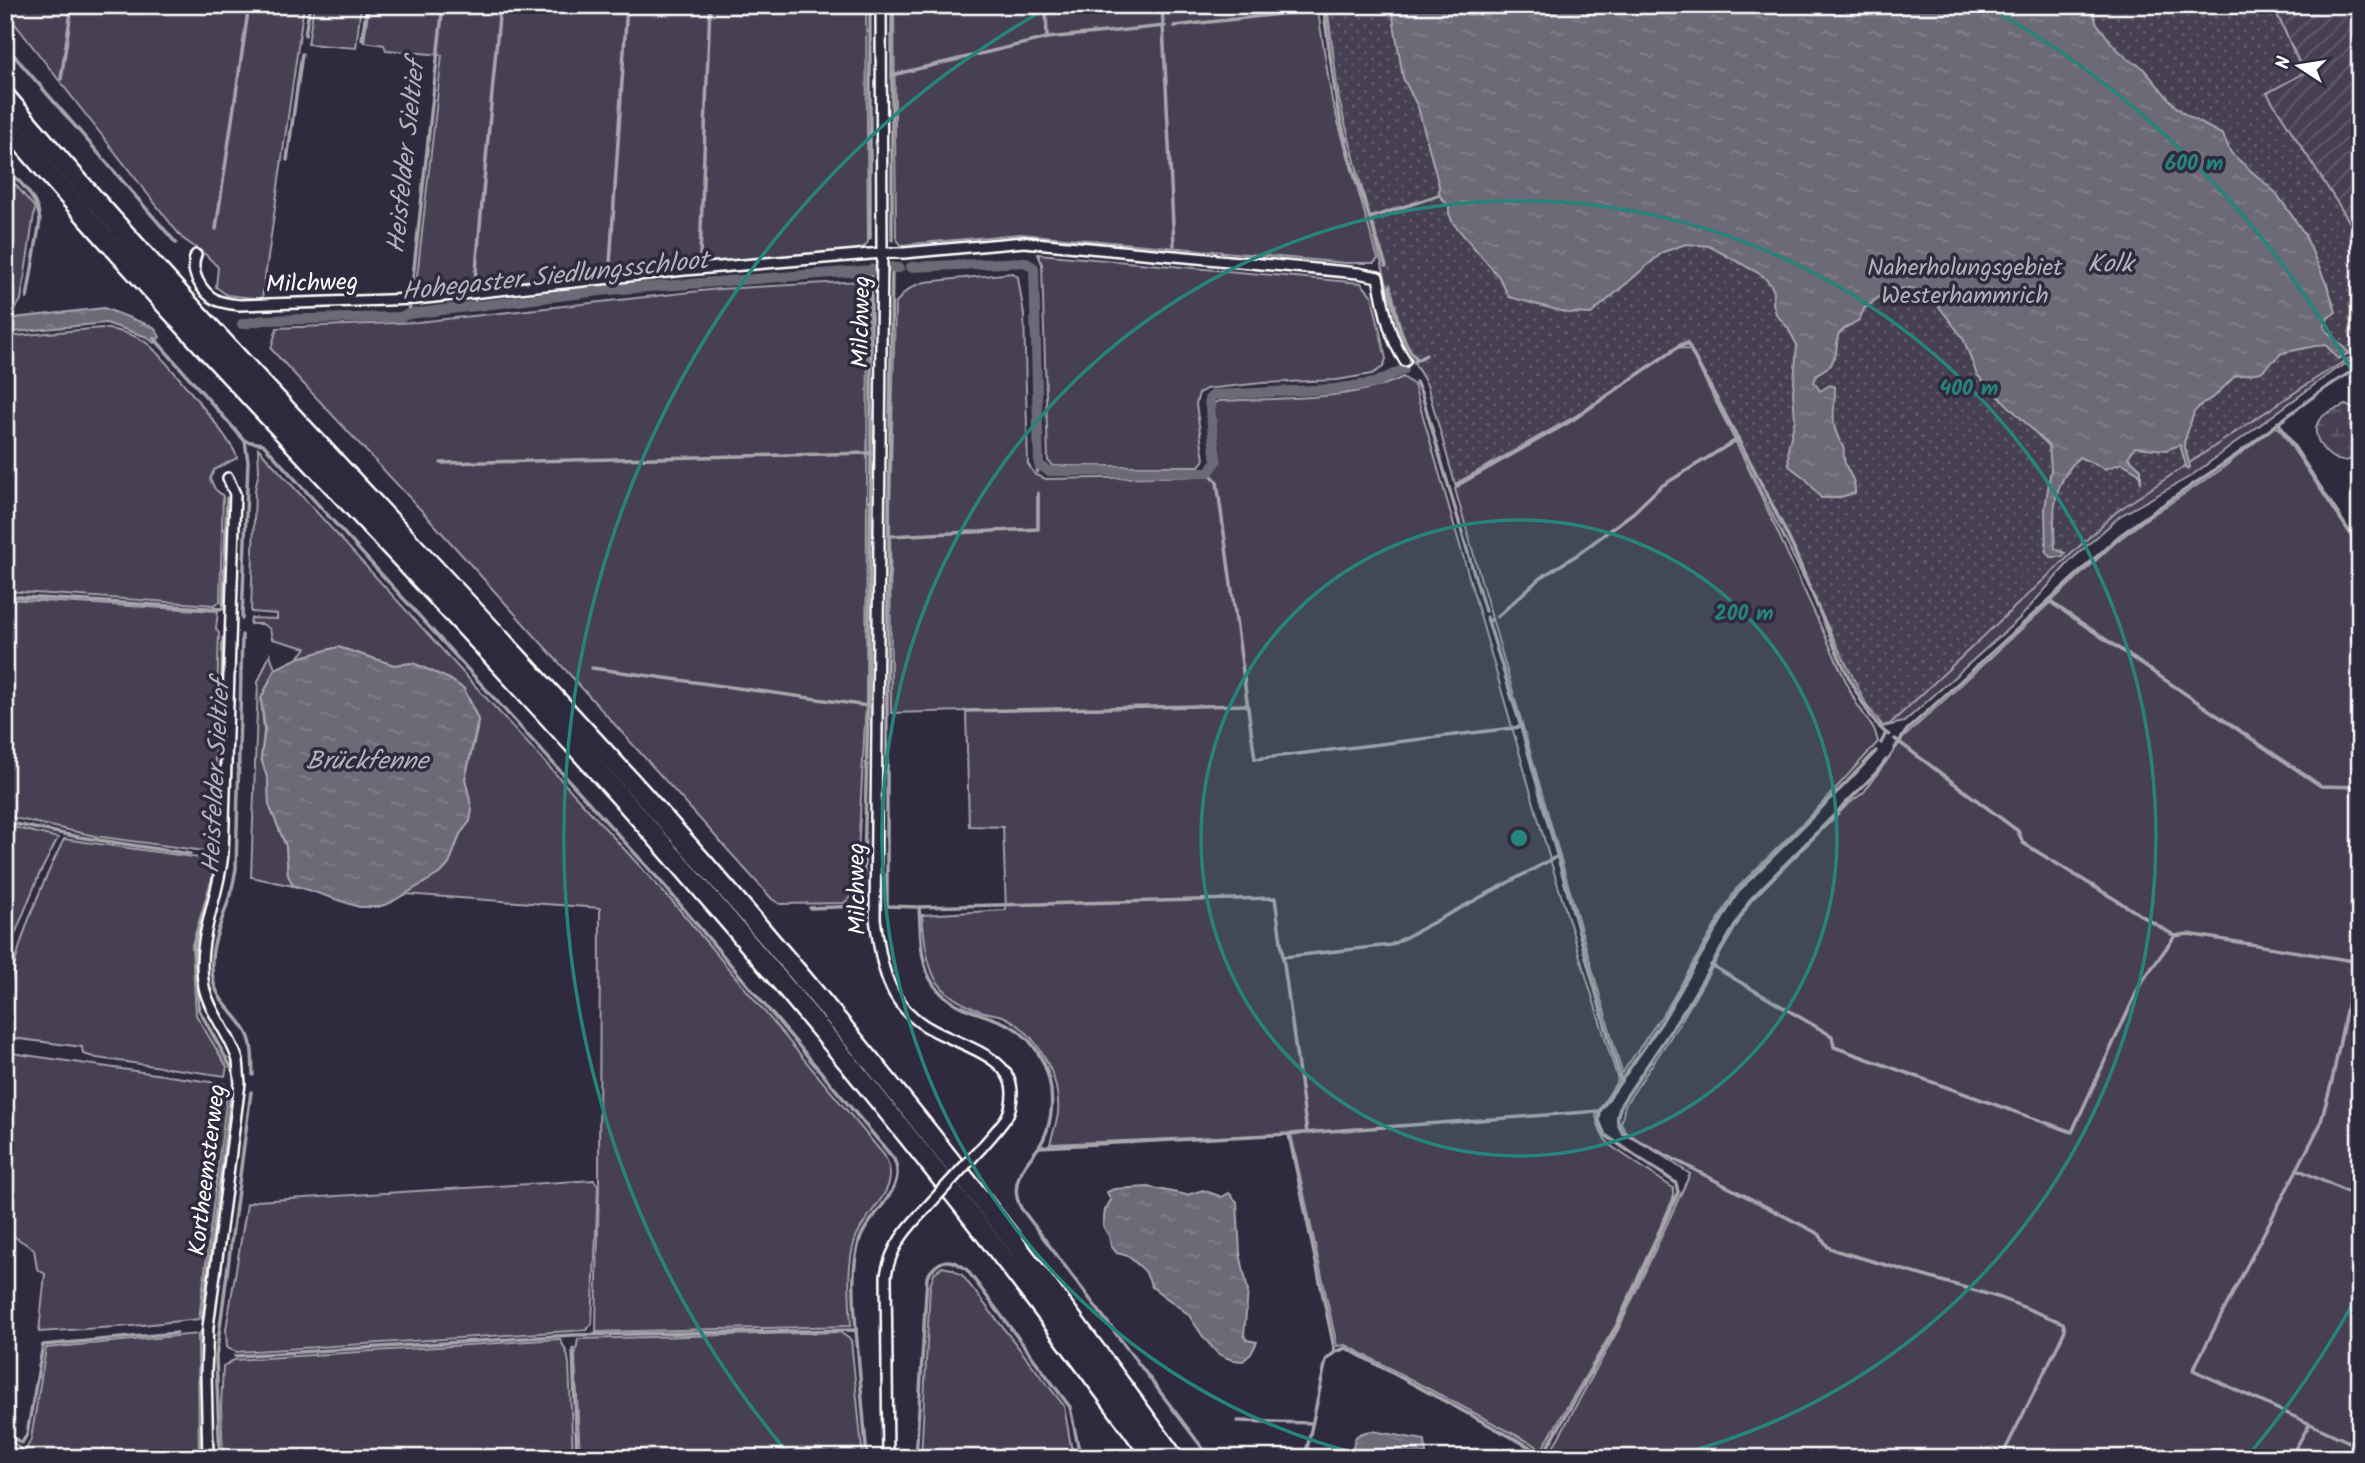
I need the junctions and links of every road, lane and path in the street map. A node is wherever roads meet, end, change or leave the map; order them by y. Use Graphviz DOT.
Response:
graph roads {
  1 [pos="881,5"];
  2 [pos="5,96"];
  3 [pos="5,123"];
  4 [pos="882,253"];
  5 [pos="196,255"];
  6 [pos="1405,361"];
  7 [pos="228,478"];
  8 [pos="208,1458"];
  9 [pos="888,1458"];
  10 [pos="1153,1458"];
  11 [pos="1174,1458"];
  1 -- 4 [label="street, Milchweg"];
  2 -- 11 [label="highway"];
  3 -- 10 [label="highway"];
  4 -- 5 [label="street, Milchweg"];
  4 -- 6 [label="street"];
  4 -- 9 [label="street, Milchweg, bridge"];
  7 -- 8 [label="street, Kortheemsterweg"];
}
